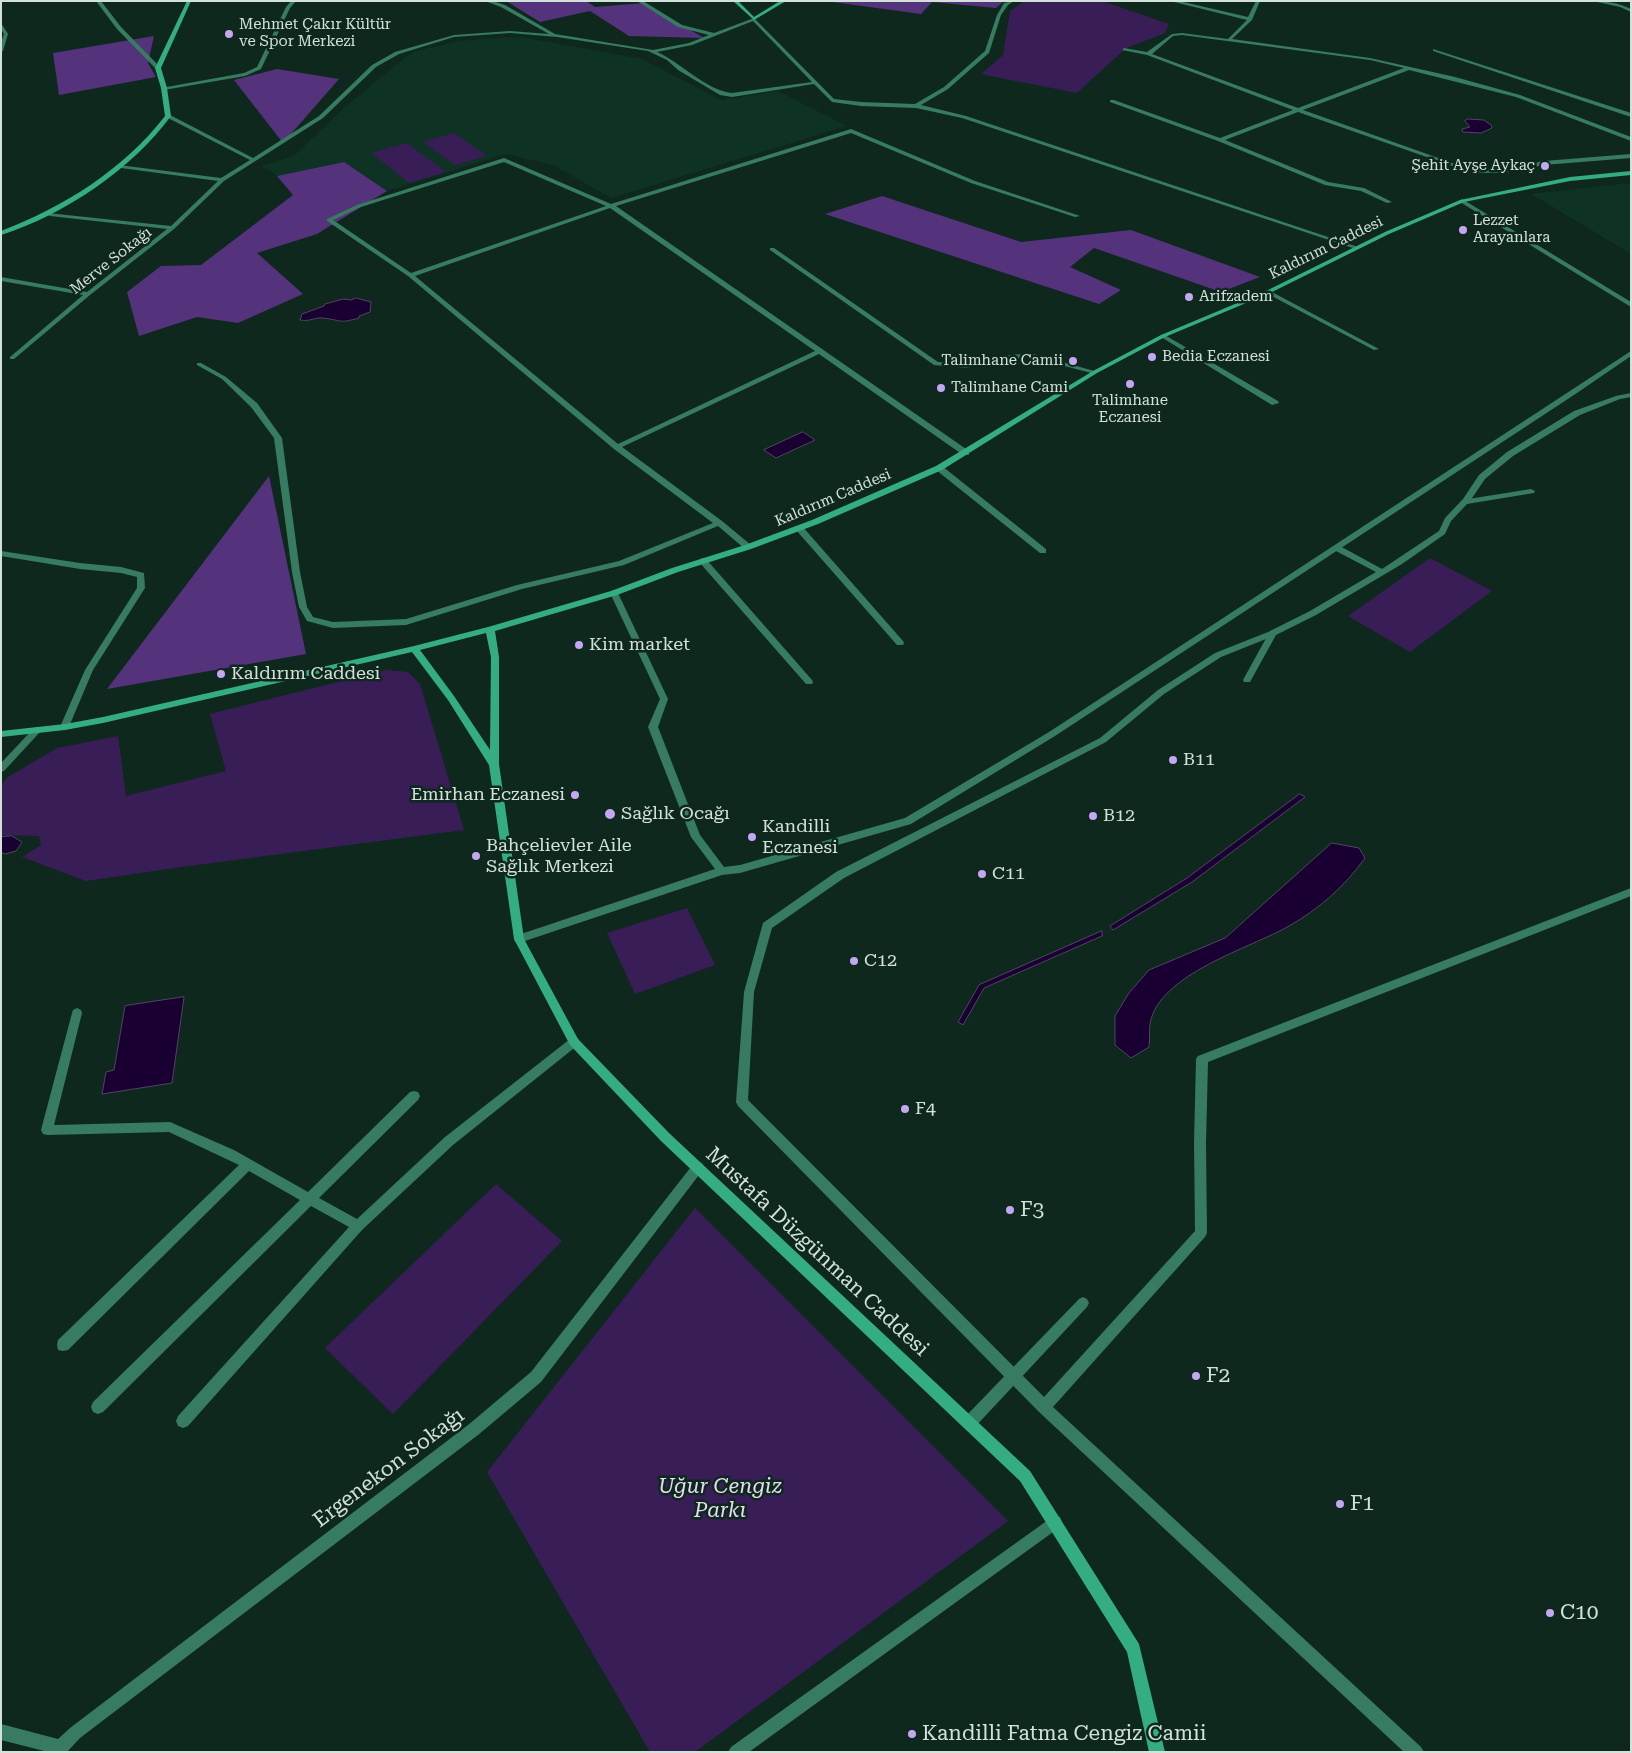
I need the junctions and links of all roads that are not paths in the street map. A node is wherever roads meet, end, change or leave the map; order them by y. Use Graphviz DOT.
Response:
graph roads {
  1 [pos="98,1"];
  2 [pos="189,1"];
  3 [pos="294,1"];
  4 [pos="487,1"];
  5 [pos="639,1"];
  6 [pos="735,1"];
  7 [pos="784,1"];
  8 [pos="1012,1"];
  9 [pos="1172,1"];
  10 [pos="1258,1"];
  11 [pos="1595,1"];
  12 [pos="1631,11"];
  13 [pos="754,19"];
  14 [pos="1250,19"];
  15 [pos="1,24"];
  16 [pos="712,34"];
  17 [pos="557,36"];
  18 [pos="1230,40"];
  19 [pos="1124,49"];
  20 [pos="1,50"];
  21 [pos="1435,50"];
  22 [pos="653,52"];
  23 [pos="1148,54"];
  24 [pos="158,68"];
  25 [pos="1408,68"];
  26 [pos="814,82"];
  27 [pos="164,88"];
  28 [pos="1112,101"];
  29 [pos="916,106"];
  30 [pos="1296,110"];
  31 [pos="1631,115"];
  32 [pos="168,116"];
  33 [pos="1631,139"];
  34 [pos="1220,140"];
  35 [pos="1631,156"];
  36 [pos="252,159"];
  37 [pos="121,166"];
  38 [pos="1631,173"];
  39 [pos="222,180"];
  40 [pos="1389,202"];
  41 [pos="1462,202"];
  42 [pos="610,206"];
  43 [pos="50,214"];
  44 [pos="1077,216"];
  45 [pos="172,228"];
  46 [pos="1,233"];
  47 [pos="1355,247"];
  48 [pos="772,249"];
  49 [pos="410,275"];
  50 [pos="1,279"];
  51 [pos="1268,292"];
  52 [pos="88,294"];
  53 [pos="1631,304"];
  54 [pos="1163,336"];
  55 [pos="1376,350"];
  56 [pos="820,351"];
  57 [pos="1631,353"];
  58 [pos="12,358"];
  59 [pos="200,364"];
  60 [pos="1095,372"];
  61 [pos="1631,395"];
  62 [pos="1275,403"];
  63 [pos="618,447"];
  64 [pos="966,453"];
  65 [pos="939,468"];
  66 [pos="1531,491"];
  67 [pos="1465,502"];
  68 [pos="719,523"];
  69 [pos="799,528"];
  70 [pos="748,547"];
  71 [pos="1338,548"];
  72 [pos="1043,551"];
  73 [pos="1,553"];
  74 [pos="703,561"];
  75 [pos="1382,572"];
  76 [pos="614,593"];
  77 [pos="490,630"];
  78 [pos="1273,633"];
  79 [pos="900,643"];
  80 [pos="414,649"];
  81 [pos="1247,680"];
  82 [pos="809,682"];
  83 [pos="64,727"];
  84 [pos="37,730"];
  85 [pos="1,734"];
  86 [pos="494,764"];
  87 [pos="1,769"];
  88 [pos="722,871"];
  89 [pos="1631,892"];
  90 [pos="519,939"];
  91 [pos="77,1013"];
  92 [pos="574,1042"];
  93 [pos="414,1096"];
  94 [pos="248,1164"];
  95 [pos="698,1167"];
  96 [pos="310,1199"];
  97 [pos="358,1226"];
  98 [pos="1083,1303"];
  99 [pos="63,1345"];
  100 [pos="1013,1376"];
  101 [pos="98,1407"];
  102 [pos="1044,1407"];
  103 [pos="183,1421"];
  104 [pos="969,1423"];
  105 [pos="1054,1522"];
  106 [pos="1,1732"];
  107 [pos="58,1750"];
  108 [pos="736,1752"];
  109 [pos="1156,1752"];
  110 [pos="1416,1752"];
  1 -- 24 [label="street"];
  2 -- 24 [label="street"];
  3 -- 27 [label="street"];
  4 -- 17 [label="street"];
  5 -- 16 [label="street"];
  6 -- 13 [label="street"];
  7 -- 13 [label="street"];
  8 -- 29 [label="street"];
  9 -- 14 [label="street"];
  10 -- 14 [label="street"];
  11 -- 12 [label="street"];
  13 -- 16 [label="street"];
  13 -- 26 [label="street"];
  14 -- 18 [label="street"];
  15 -- 20 [label="street"];
  16 -- 22 [label="street"];
  17 -- 22 [label="street"];
  17 -- 36 [label="street, Merve Sokağı"];
  18 -- 23 [label="street"];
  18 -- 25 [label="street"];
  19 -- 23 [label="street"];
  21 -- 31 [label="street"];
  22 -- 26 [label="street"];
  23 -- 30 [label="street"];
  24 -- 27 [label="street"];
  25 -- 30 [label="street"];
  25 -- 33 [label="street"];
  26 -- 29 [label="street"];
  27 -- 32 [label="street"];
  28 -- 34 [label="street"];
  29 -- 47 [label="street"];
  30 -- 34 [label="street"];
  30 -- 35 [label="street"];
  32 -- 36 [label="street"];
  32 -- 37 [label="street"];
  34 -- 40 [label="street"];
  36 -- 39 [label="street, Merve Sokağı"];
  37 -- 39 [label="street"];
  37 -- 43 [label="street"];
  38 -- 41 [label="street, Kaldırım Caddesi"];
  39 -- 45 [label="street, Merve Sokağı"];
  41 -- 47 [label="street, Kaldırım Caddesi"];
  41 -- 53 [label="street"];
  42 -- 44 [label="street"];
  42 -- 49 [label="street"];
  42 -- 49 [label="street"];
  42 -- 56 [label="street"];
  43 -- 45 [label="street"];
  43 -- 46 [label="street"];
  45 -- 52 [label="street, Merve Sokağı"];
  47 -- 51 [label="street, Kaldırım Caddesi"];
  48 -- 60 [label="street"];
  49 -- 63 [label="street"];
  50 -- 52 [label="street"];
  51 -- 54 [label="street, Kaldırım Caddesi"];
  51 -- 55 [label="street"];
  52 -- 58 [label="street, Merve Sokağı"];
  54 -- 60 [label="street, Kaldırım Caddesi"];
  54 -- 62 [label="street"];
  56 -- 63 [label="street"];
  56 -- 64 [label="street"];
  57 -- 71 [label="street"];
  59 -- 68 [label="street"];
  60 -- 64 [label="street, Kaldırım Caddesi"];
  61 -- 67 [label="street"];
  63 -- 68 [label="street"];
  64 -- 65 [label="street, Kaldırım Caddesi"];
  65 -- 69 [label="street, Kaldırım Caddesi"];
  65 -- 72 [label="street"];
  66 -- 67 [label="street"];
  67 -- 75 [label="street"];
  68 -- 70 [label="street"];
  69 -- 70 [label="street, Kaldırım Caddesi"];
  69 -- 79 [label="street"];
  70 -- 74 [label="street, Kaldırım Caddesi"];
  71 -- 75 [label="street"];
  71 -- 88 [label="street"];
  73 -- 83 [label="street"];
  74 -- 76 [label="street, Kaldırım Caddesi"];
  74 -- 82 [label="street"];
  75 -- 78 [label="street"];
  76 -- 77 [label="street, Kaldırım Caddesi"];
  76 -- 88 [label="street"];
  77 -- 80 [label="street, Kaldırım Caddesi"];
  77 -- 86 [label="street, Mustafa Düzgünman Caddesi"];
  78 -- 81 [label="street"];
  78 -- 100 [label="street"];
  80 -- 83 [label="street, Kaldırım Caddesi"];
  80 -- 86 [label="street, Mustafa Düzgünman Caddesi"];
  83 -- 84 [label="street, Kaldırım Caddesi"];
  84 -- 85 [label="street, Kaldırım Caddesi"];
  84 -- 87 [label="street"];
  86 -- 90 [label="street, Mustafa Düzgünman Caddesi"];
  88 -- 90 [label="street"];
  89 -- 102 [label="street"];
  90 -- 92 [label="street, Mustafa Düzgünman Caddesi"];
  91 -- 94 [label="street"];
  92 -- 95 [label="street, Mustafa Düzgünman Caddesi"];
  92 -- 97 [label="street"];
  93 -- 96 [label="street"];
  94 -- 96 [label="street"];
  94 -- 99 [label="street"];
  95 -- 104 [label="street, Mustafa Düzgünman Caddesi"];
  95 -- 107 [label="street, Ergenekon Sokağı"];
  96 -- 97 [label="street"];
  96 -- 101 [label="street"];
  97 -- 103 [label="street"];
  98 -- 100 [label="street"];
  100 -- 102 [label="street"];
  100 -- 104 [label="street"];
  102 -- 110 [label="street"];
  104 -- 105 [label="street, Mustafa Düzgünman Caddesi"];
  105 -- 108 [label="street"];
  105 -- 109 [label="street, Mustafa Düzgünman Caddesi"];
  106 -- 107 [label="street"];
}
